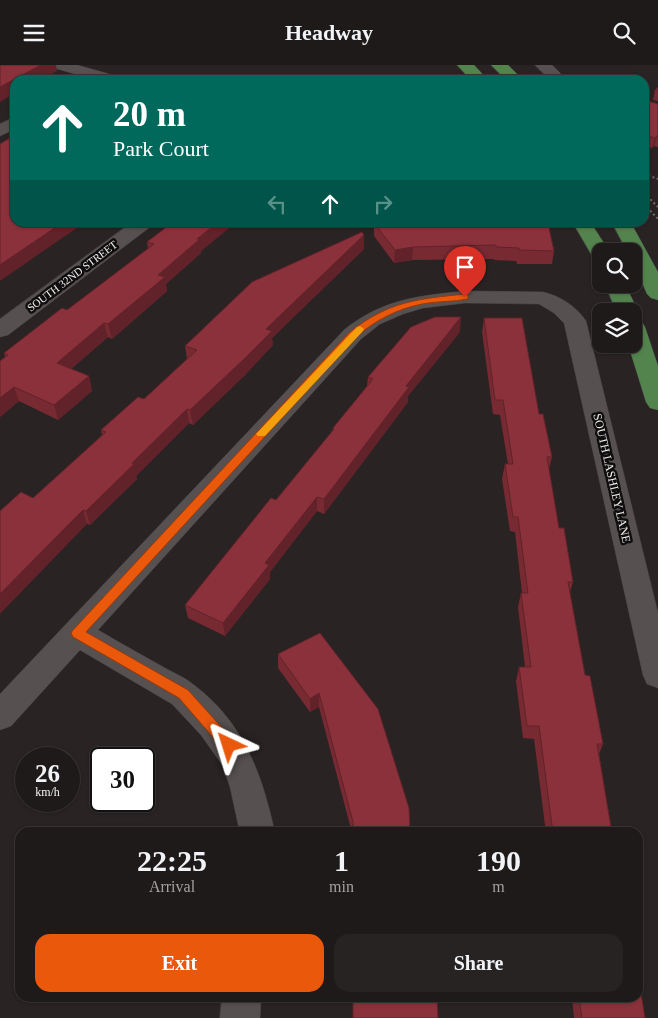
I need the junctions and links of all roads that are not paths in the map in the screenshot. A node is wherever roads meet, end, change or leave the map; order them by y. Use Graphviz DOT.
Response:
graph roads {
  1 [pos="59,65"];
  2 [pos="465,65"];
  3 [pos="499,65"];
  4 [pos="543,65"];
  5 [pos="86,75"];
  6 [pos="475,75"];
  7 [pos="510,75"];
  8 [pos="554,75"];
  9 [pos="138,227"];
  10 [pos="584,227"];
  11 [pos="623,227"];
  12 [pos="594,243"];
  13 [pos="658,294"];
  14 [pos="0,330"];
  15 [pos="642,352"];
  16 [pos="658,402"];
  17 [pos="77,633"];
  18 [pos="658,675"];
  19 [pos="0,716"];
  20 [pos="257,827"];
  21 [pos="242,1002"];
  22 [pos="240,1018"];
  1 -- 5 [label="street"];
  2 -- 6 [label="main road"];
  3 -- 7 [label="main road"];
  4 -- 8 [label="street"];
  9 -- 14 [label="street, SOUTH 32ND STREET"];
  10 -- 12 [label="main road"];
  11 -- 13 [label="main road"];
  15 -- 16 [label="main road"];
  17 -- 18 [label="street, SOUTH LASHLEY LANE"];
  17 -- 19 [label="street"];
  17 -- 20 [label="street"];
  21 -- 22 [label="street"];
}
